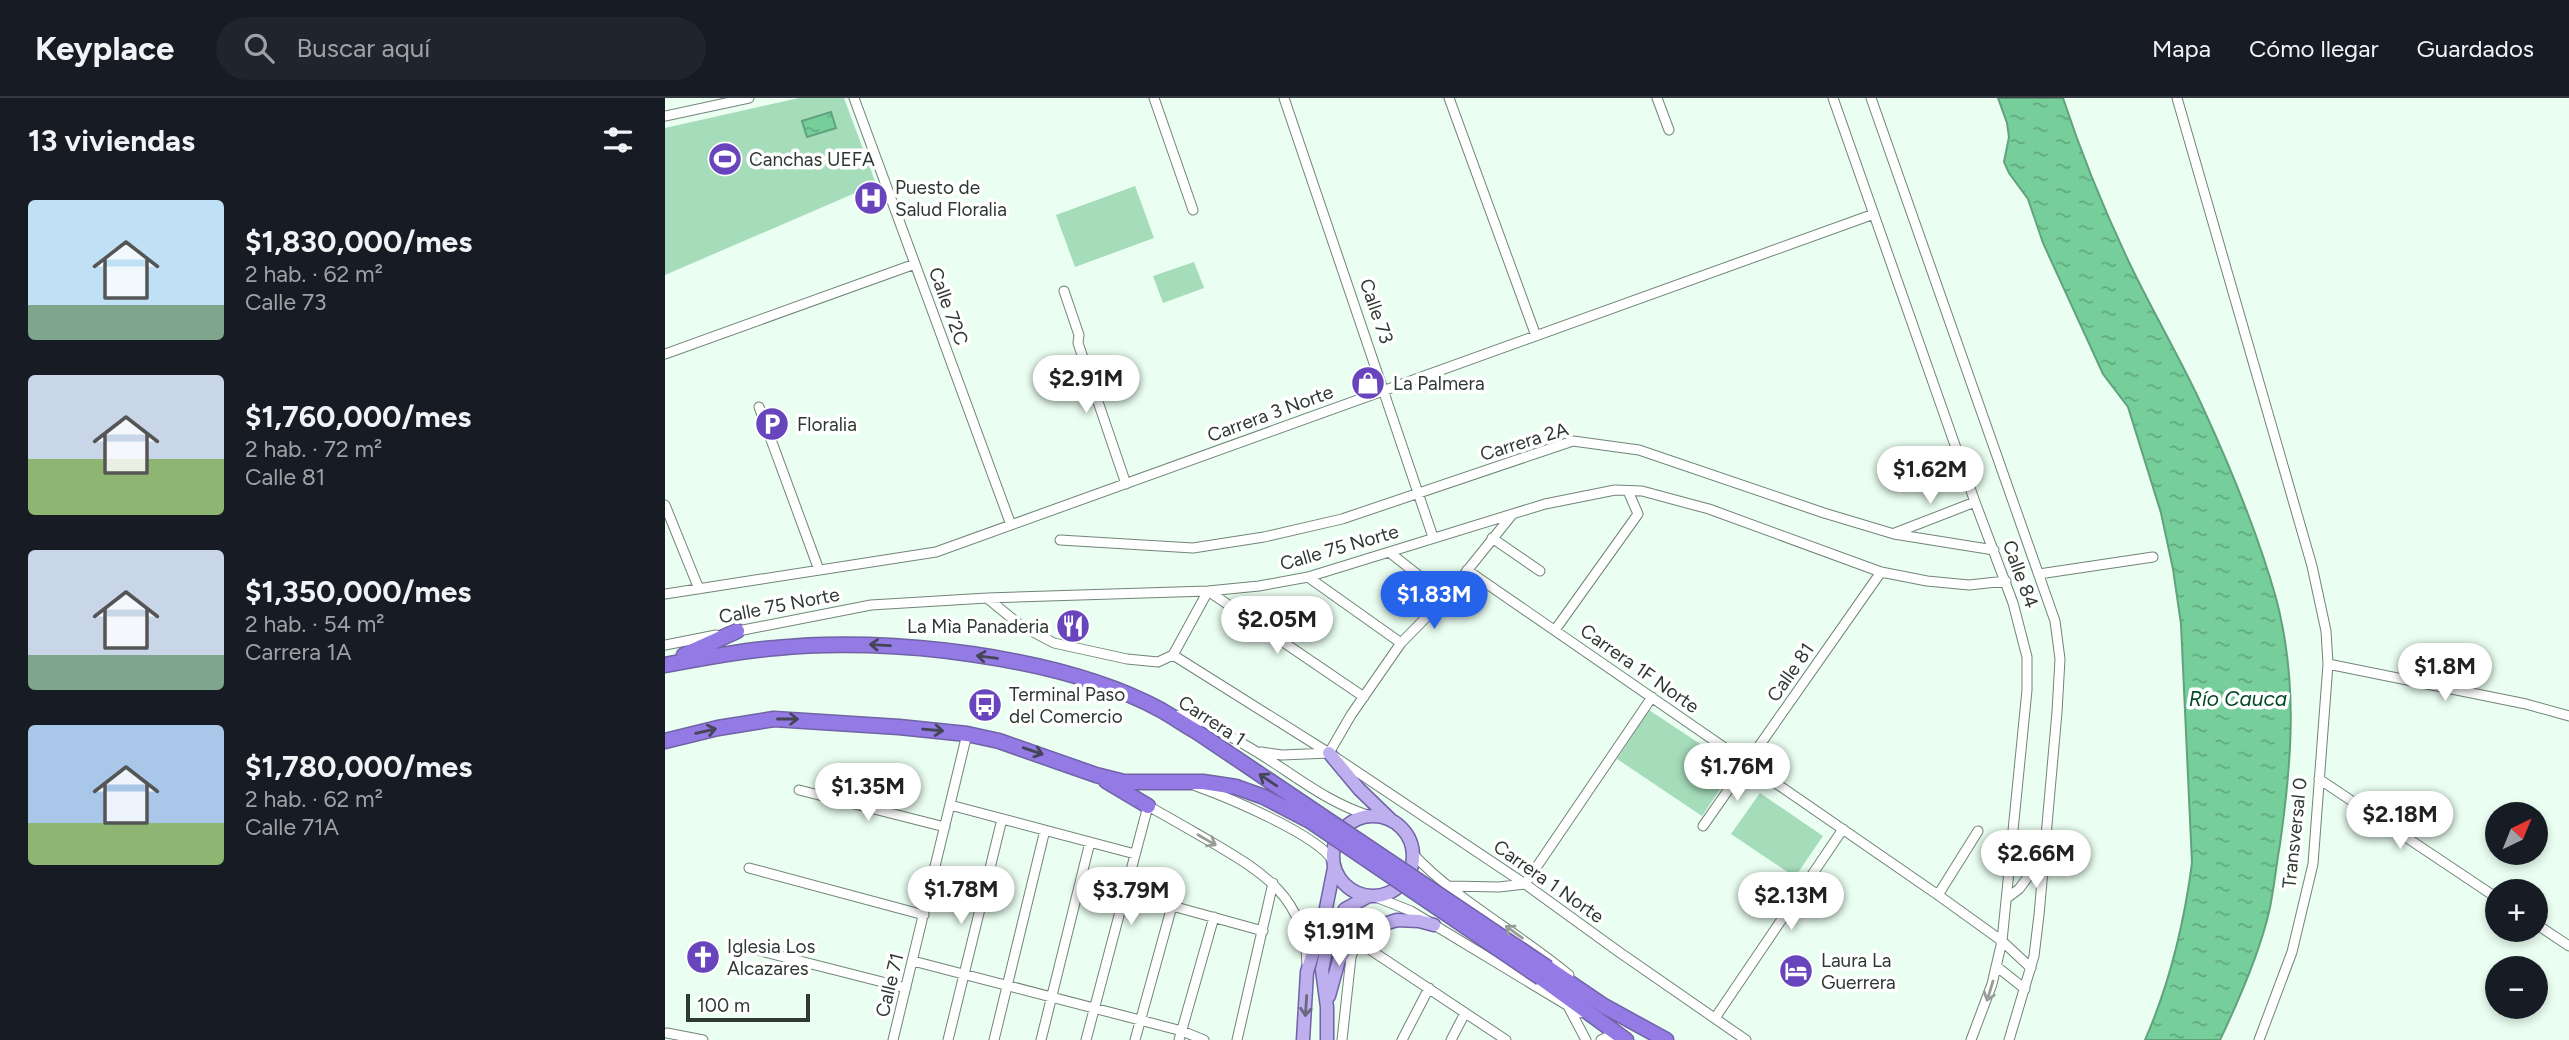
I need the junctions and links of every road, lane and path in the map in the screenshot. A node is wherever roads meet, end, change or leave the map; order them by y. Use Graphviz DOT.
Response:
graph roads {
  1 [pos="748,98"];
  2 [pos="854,98"];
  3 [pos="1154,98"];
  4 [pos="1284,98"];
  5 [pos="1449,98"];
  6 [pos="1657,98"];
  7 [pos="1833,98"];
  8 [pos="1871,98"];
  9 [pos="2177,98"];
  10 [pos="665,116"];
  11 [pos="1669,130"];
  12 [pos="1193,211"];
  13 [pos="1874,214"];
  14 [pos="915,264"];
  15 [pos="1063,291"];
  16 [pos="1536,336"];
  17 [pos="665,354"];
  18 [pos="1383,391"];
  19 [pos="759,407"];
  20 [pos="1126,484"];
  21 [pos="1628,491"];
  22 [pos="1418,493"];
  23 [pos="1975,502"];
  24 [pos="665,505"];
  25 [pos="1512,515"];
  26 [pos="1011,525"];
  27 [pos="1893,534"];
  28 [pos="1433,537"];
  29 [pos="1492,538"];
  30 [pos="1060,540"];
  31 [pos="1994,550"];
  32 [pos="1389,552"];
  33 [pos="2153,557"];
  34 [pos="819,570"];
  35 [pos="1467,570"];
  36 [pos="1540,571"];
  37 [pos="1881,572"];
  38 [pos="2039,574"];
  39 [pos="1308,577"];
  40 [pos="2005,581"];
  41 [pos="699,589"];
  42 [pos="1208,592"];
  43 [pos="665,594"];
  44 [pos="1446,597"];
  45 [pos="987,598"];
  46 [pos="1555,630"];
  47 [pos="737,631"];
  48 [pos="1401,643"];
  49 [pos="665,645"];
  50 [pos="1173,655"];
  51 [pos="665,664"];
  52 [pos="2328,664"];
  53 [pos="1364,697"];
  54 [pos="1652,697"];
  55 [pos="1159,709"];
  56 [pos="2569,716"];
  57 [pos="967,734"];
  58 [pos="665,741"];
  59 [pos="1255,751"];
  60 [pos="1329,753"];
  61 [pos="1748,764"];
  62 [pos="1096,775"];
  63 [pos="2319,779"];
  64 [pos="1185,781"];
  65 [pos="799,790"];
  66 [pos="950,805"];
  67 [pos="1148,806"];
  68 [pos="1370,816"];
  69 [pos="1002,819"];
  70 [pos="1393,821"];
  71 [pos="1703,826"];
  72 [pos="945,827"];
  73 [pos="1843,829"];
  74 [pos="1045,830"];
  75 [pos="1979,831"];
  76 [pos="1090,842"];
  77 [pos="1135,854"];
  78 [pos="1413,854"];
  79 [pos="2042,858"];
  80 [pos="1334,862"];
  81 [pos="749,868"];
  82 [pos="1273,883"];
  83 [pos="1525,884"];
  84 [pos="1449,886"];
  85 [pos="2485,890"];
  86 [pos="1125,893"];
  87 [pos="1938,895"];
  88 [pos="1372,896"];
  89 [pos="2007,898"];
  90 [pos="1171,906"];
  91 [pos="924,915"];
  92 [pos="1214,917"];
  93 [pos="1434,925"];
  94 [pos="1263,931"];
  95 [pos="2548,932"];
  96 [pos="1357,941"];
  97 [pos="2002,941"];
  98 [pos="2569,946"];
  99 [pos="749,948"];
  100 [pos="913,961"];
  101 [pos="1996,966"];
  102 [pos="2031,968"];
  103 [pos="1307,972"];
  104 [pos="1544,973"];
  105 [pos="964,974"];
  106 [pos="1007,985"];
  107 [pos="906,988"];
  108 [pos="1429,988"];
  109 [pos="2025,989"];
  110 [pos="1052,997"];
  111 [pos="1604,1006"];
  112 [pos="1327,1007"];
  113 [pos="1568,1007"];
  114 [pos="1094,1008"];
  115 [pos="1465,1013"];
  116 [pos="1715,1018"];
  117 [pos="1140,1020"];
  118 [pos="667,1033"];
  119 [pos="1180,1035"];
  120 [pos="1625,1039"];
  121 [pos="703,1040"];
  122 [pos="893,1040"];
  123 [pos="948,1040"];
  124 [pos="994,1040"];
  125 [pos="1041,1040"];
  126 [pos="1086,1040"];
  127 [pos="1136,1040"];
  128 [pos="1204,1040"];
  129 [pos="1237,1040"];
  130 [pos="1303,1040"];
  131 [pos="1327,1040"];
  132 [pos="1342,1040"];
  133 [pos="1402,1040"];
  134 [pos="1451,1040"];
  135 [pos="1506,1040"];
  136 [pos="1586,1040"];
  137 [pos="1601,1040"];
  138 [pos="1665,1040"];
  139 [pos="1746,1040"];
  140 [pos="1971,1040"];
  141 [pos="2009,1040"];
  142 [pos="2259,1040"];
  1 -- 10 [label="street"];
  2 -- 14 [label="street, Calle 72C"];
  3 -- 12 [label="street"];
  4 -- 18 [label="street, Calle 73"];
  5 -- 16 [label="street"];
  6 -- 11 [label="street"];
  7 -- 13 [label="street, Calle 84"];
  8 -- 38 [label="street, Calle 84"];
  9 -- 52 [label="street, Transversal 0"];
  13 -- 16 [label="street, Carrera 3 Norte"];
  13 -- 23 [label="street, Calle 84"];
  14 -- 17 [label="street"];
  14 -- 26 [label="street, Calle 72C"];
  15 -- 20 [label="street"];
  16 -- 18 [label="street, Carrera 3 Norte"];
  18 -- 20 [label="street, Carrera 3 Norte"];
  18 -- 22 [label="street, Calle 73"];
  19 -- 34 [label="street"];
  20 -- 26 [label="street, Carrera 3 Norte"];
  21 -- 25 [label="street, Calle 75 Norte"];
  21 -- 37 [label="street, Calle 75 Norte"];
  21 -- 46 [label="street"];
  22 -- 27 [label="street, Carrera 2A"];
  22 -- 28 [label="street, Calle 73"];
  22 -- 30 [label="street, Carrera 2A"];
  23 -- 27 [label="street"];
  23 -- 31 [label="street, Calle 84"];
  24 -- 41 [label="street"];
  25 -- 28 [label="street, Calle 75 Norte"];
  25 -- 29 [label="street"];
  26 -- 34 [label="street, Carrera 3 Norte"];
  27 -- 31 [label="street, Carrera 2A"];
  28 -- 32 [label="street, Calle 75 Norte"];
  29 -- 35 [label="street"];
  29 -- 36 [label="street"];
  31 -- 40 [label="street, Calle 84"];
  32 -- 39 [label="street, Calle 75 Norte"];
  32 -- 44 [label="street"];
  33 -- 38 [label="street"];
  34 -- 41 [label="street, Carrera 3 Norte"];
  35 -- 44 [label="street"];
  35 -- 46 [label="street, Carrera 1F Norte"];
  37 -- 40 [label="street, Calle 75 Norte"];
  37 -- 61 [label="street, Calle 81"];
  38 -- 79 [label="street, Calle 84"];
  39 -- 42 [label="street, Calle 75 Norte"];
  39 -- 48 [label="street"];
  40 -- 89 [label="street, Calle 84"];
  41 -- 43 [label="street, Carrera 3 Norte"];
  42 -- 45 [label="street, Calle 75 Norte"];
  42 -- 50 [label="street"];
  42 -- 53 [label="street"];
  44 -- 48 [label="street"];
  45 -- 47 [label="street, Calle 75 Norte"];
  45 -- 50 [label="street"];
  46 -- 54 [label="street, Carrera 1F Norte"];
  47 -- 49 [label="street, Calle 75 Norte"];
  47 -- 51 [label="highway"];
  48 -- 53 [label="street"];
  50 -- 60 [label="street, Carrera 1 Norte"];
  55 -- 51 [label="highway, Carrera 1, one-way"];
  52 -- 56 [label="street"];
  52 -- 63 [label="street, Transversal 0"];
  53 -- 60 [label="street"];
  54 -- 61 [label="street, Carrera 1F Norte"];
  54 -- 83 [label="street"];
  55 -- 59 [label="street"];
  104 -- 55 [label="highway, Carrera 1, one-way, bridge"];
  58 -- 57 [label="highway, Carrera 1, one-way"];
  57 -- 62 [label="highway, Carrera 1, one-way"];
  57 -- 66 [label="street, Calle 71"];
  59 -- 60 [label="street"];
  59 -- 68 [label="street"];
  60 -- 70 [label="main road"];
  60 -- 83 [label="street, Carrera 1 Norte"];
  61 -- 71 [label="street, Calle 81"];
  61 -- 73 [label="street, Carrera 1F Norte"];
  62 -- 64 [label="highway, Carrera 1"];
  62 -- 67 [label="highway"];
  63 -- 85 [label="street"];
  63 -- 142 [label="street, Transversal 0"];
  64 -- 80 [label="street"];
  64 -- 104 [label="highway, Carrera 1, bridge"];
  65 -- 72 [label="street"];
  66 -- 69 [label="street"];
  66 -- 72 [label="street, Calle 71"];
  67 -- 77 [label="street"];
  67 -- 82 [label="street, one-way"];
  68 -- 70 [label="main road"];
  68 -- 80 [label="main road"];
  69 -- 74 [label="street"];
  69 -- 105 [label="street"];
  70 -- 78 [label="main road"];
  72 -- 91 [label="street, Calle 71"];
  73 -- 87 [label="street, Carrera 1F Norte"];
  73 -- 116 [label="street"];
  74 -- 76 [label="street"];
  74 -- 106 [label="street"];
  75 -- 87 [label="street"];
  76 -- 77 [label="street"];
  76 -- 110 [label="street"];
  77 -- 86 [label="street"];
  78 -- 84 [label="street"];
  78 -- 88 [label="main road"];
  79 -- 89 [label="street"];
  79 -- 102 [label="street, Calle 84"];
  80 -- 88 [label="main road"];
  80 -- 103 [label="main road"];
  81 -- 91 [label="street"];
  82 -- 94 [label="street"];
  82 -- 103 [label="street"];
  83 -- 84 [label="street"];
  83 -- 116 [label="street, Carrera 1 Norte"];
  111 -- 84 [label="street, one-way"];
  86 -- 90 [label="street"];
  86 -- 114 [label="street"];
  87 -- 97 [label="street, Carrera 1F Norte"];
  88 -- 93 [label="street"];
  88 -- 112 [label="main road"];
  89 -- 97 [label="street, Calle 84"];
  90 -- 92 [label="street"];
  90 -- 117 [label="street"];
  91 -- 100 [label="street, Calle 71"];
  92 -- 94 [label="street"];
  92 -- 119 [label="street"];
  93 -- 96 [label="main road"];
  93 -- 113 [label="street"];
  94 -- 129 [label="street"];
  95 -- 98 [label="street"];
  96 -- 108 [label="street"];
  96 -- 112 [label="main road"];
  96 -- 132 [label="street"];
  97 -- 101 [label="street, Calle 84"];
  97 -- 102 [label="street, Carrera 1F Norte"];
  99 -- 107 [label="street"];
  100 -- 105 [label="street"];
  100 -- 107 [label="street, Calle 71"];
  101 -- 109 [label="street"];
  101 -- 140 [label="street, Calle 84, one-way"];
  102 -- 109 [label="street, Calle 84"];
  103 -- 130 [label="main road, one-way"];
  104 -- 111 [label="highway, Carrera 1"];
  104 -- 120 [label="highway, Carrera 1"];
  105 -- 106 [label="street"];
  105 -- 123 [label="street"];
  106 -- 110 [label="street"];
  106 -- 124 [label="street"];
  107 -- 122 [label="street, Calle 71"];
  108 -- 115 [label="street"];
  108 -- 133 [label="street"];
  109 -- 141 [label="street, Calle 84"];
  110 -- 114 [label="street"];
  110 -- 125 [label="street"];
  111 -- 138 [label="highway, Carrera 1"];
  112 -- 131 [label="main road"];
  113 -- 120 [label="street"];
  113 -- 136 [label="street"];
  114 -- 117 [label="street"];
  114 -- 126 [label="street"];
  115 -- 134 [label="street"];
  115 -- 135 [label="street"];
  116 -- 139 [label="street, Carrera 1 Norte"];
  117 -- 119 [label="street"];
  117 -- 127 [label="street"];
  118 -- 121 [label="street"];
  119 -- 128 [label="street"];
  120 -- 137 [label="street"];
}
